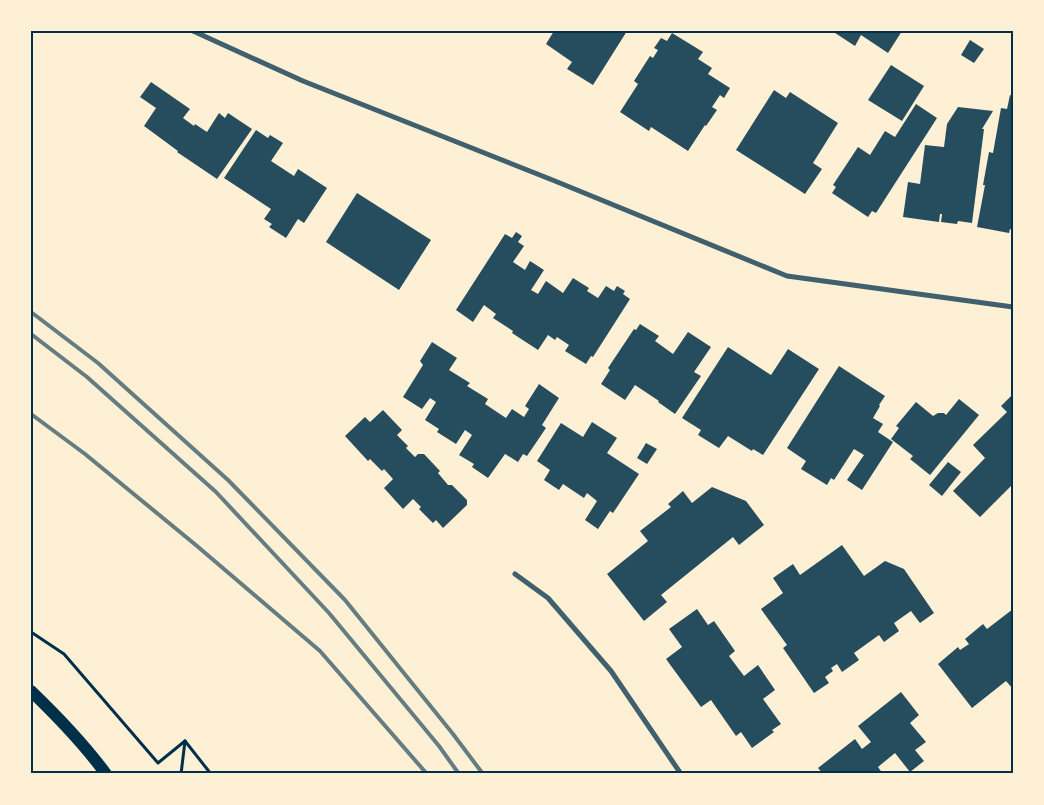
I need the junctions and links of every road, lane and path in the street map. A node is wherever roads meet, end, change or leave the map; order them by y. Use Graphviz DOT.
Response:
graph roads {
  1 [pos="193,31"];
  2 [pos="1013,307"];
  3 [pos="515,574"];
  4 [pos="31,632"];
  5 [pos="31,691"];
  6 [pos="185,740"];
  7 [pos="106,774"];
  8 [pos="181,774"];
  9 [pos="211,774"];
  10 [pos="681,774"];
  1 -- 2 [label="street"];
  3 -- 10 [label="street"];
  4 -- 6 [label="path"];
  5 -- 7 [label="main road"];
  6 -- 8 [label="path"];
  6 -- 9 [label="path"];
}
